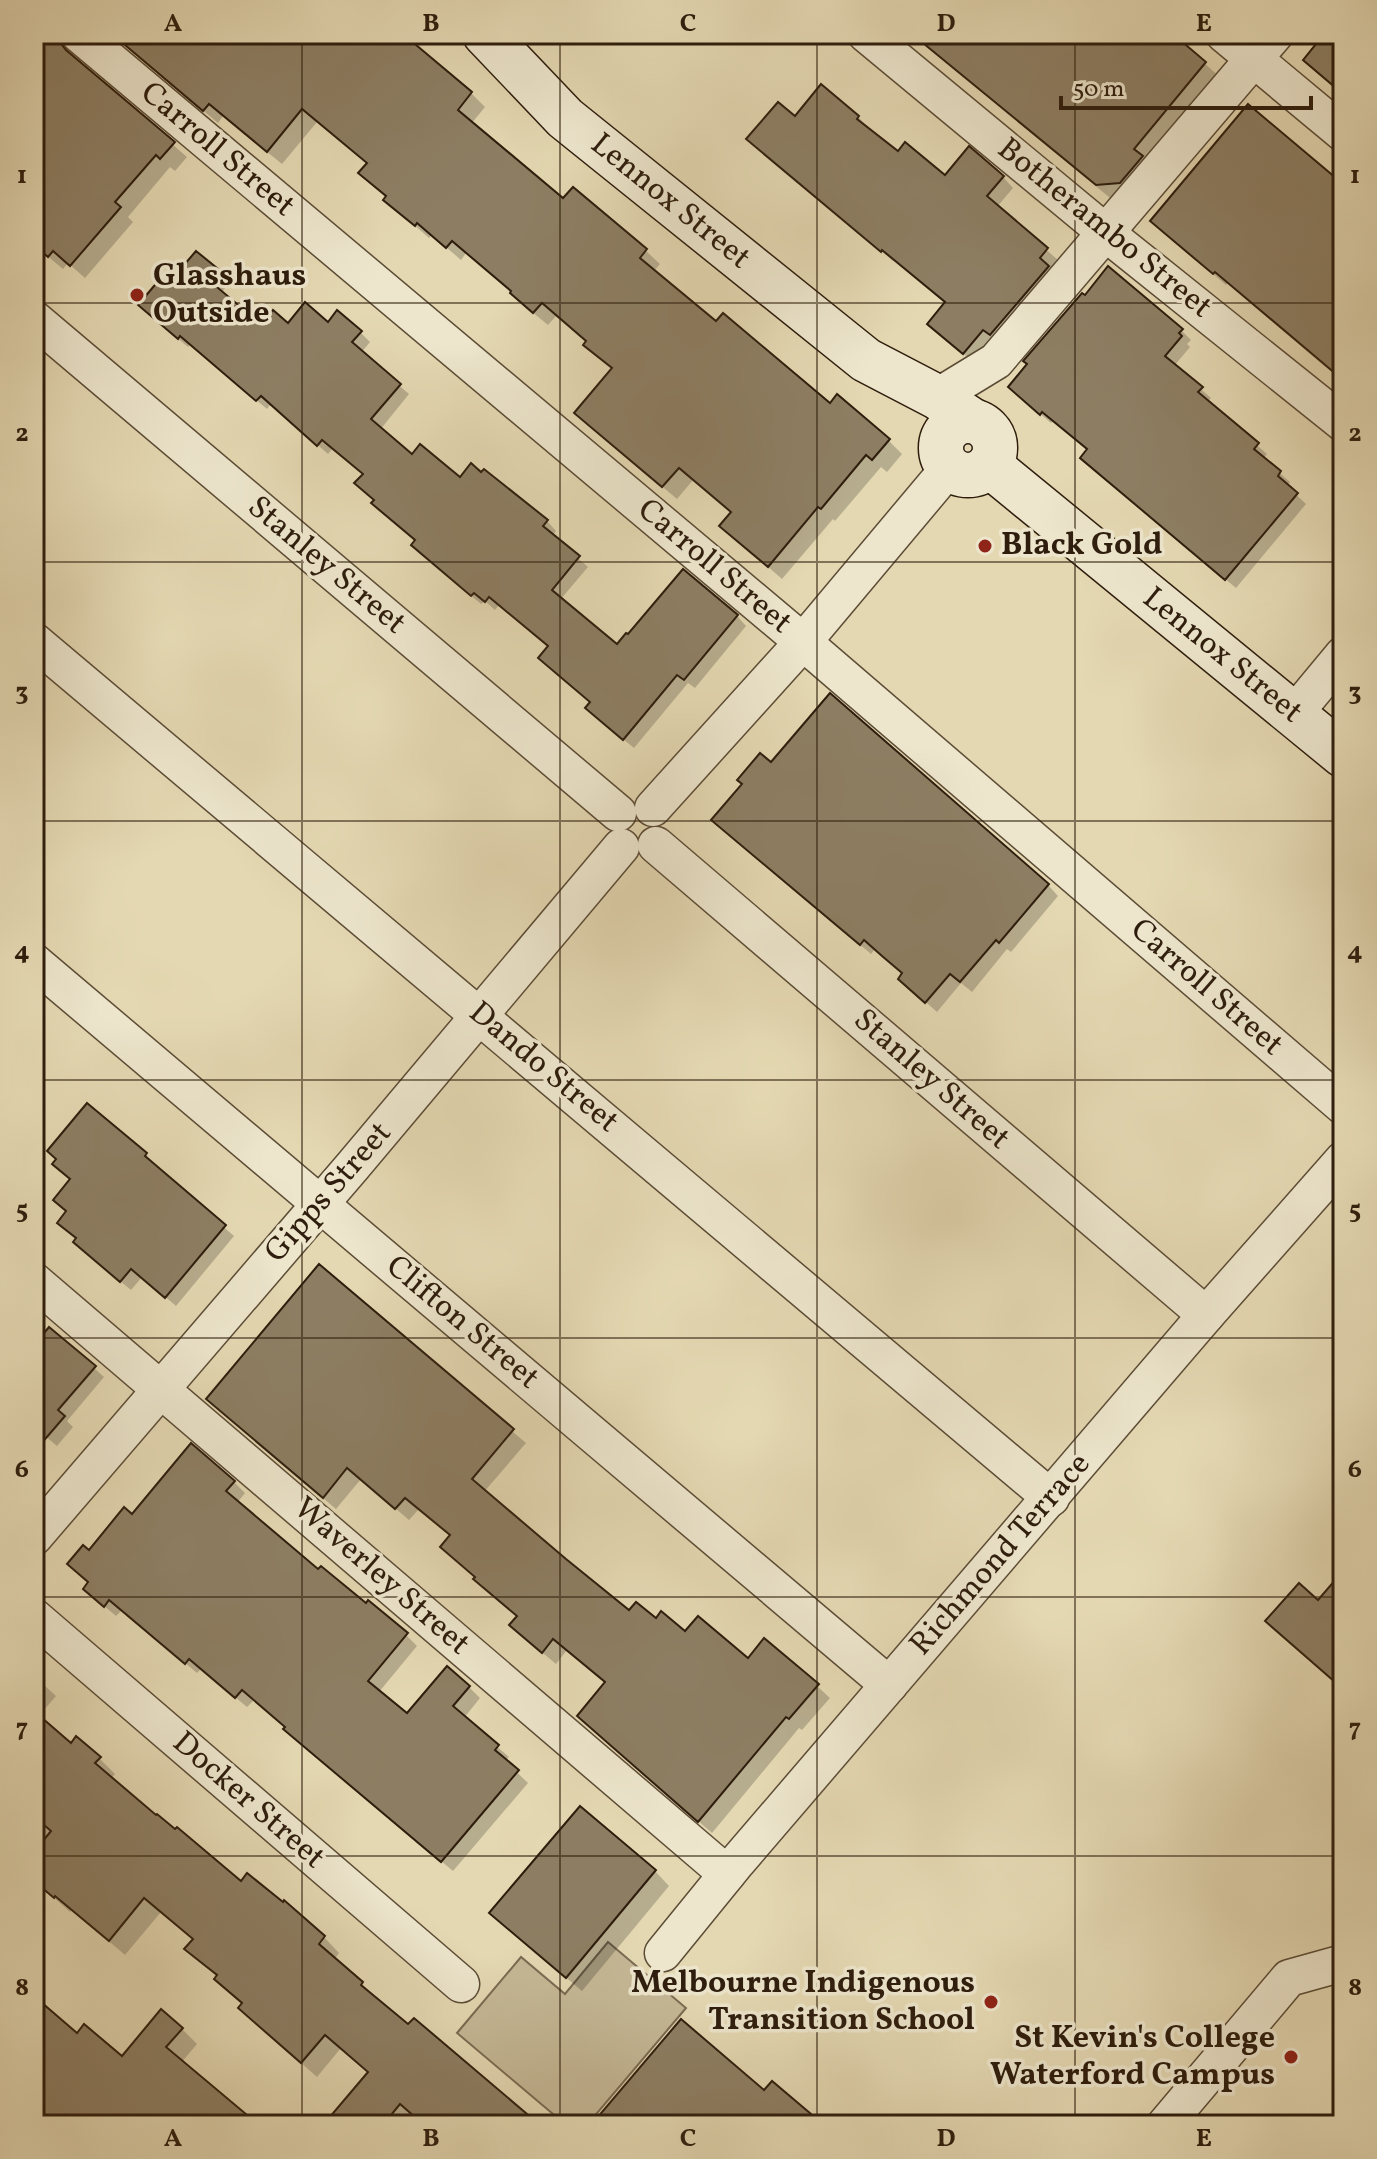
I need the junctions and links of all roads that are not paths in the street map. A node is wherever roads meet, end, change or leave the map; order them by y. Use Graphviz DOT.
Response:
graph roads {
  1 [pos="79,34"];
  2 [pos="485,34"];
  3 [pos="866,34"];
  4 [pos="1224,34"];
  5 [pos="1265,47"];
  6 [pos="1343,133"];
  7 [pos="1106,233"];
  8 [pos="34,319"];
  9 [pos="866,360"];
  10 [pos="996,361"];
  11 [pos="937,397"];
  12 [pos="977,422"];
  13 [pos="1343,423"];
  14 [pos="960,461"];
  15 [pos="34,641"];
  16 [pos="803,642"];
  17 [pos="1343,655"];
  18 [pos="1294,714"];
  19 [pos="1343,755"];
  20 [pos="632,835"];
  21 [pos="34,962"];
  22 [pos="480,1016"];
  23 [pos="1343,1106"];
  24 [pos="1343,1160"];
  25 [pos="321,1203"];
  26 [pos="34,1281"];
  27 [pos="1206,1315"];
  28 [pos="161,1388"];
  29 [pos="1051,1498"];
  30 [pos="34,1537"];
  31 [pos="34,1617"];
  32 [pos="889,1685"];
  33 [pos="727,1874"];
  34 [pos="663,1953"];
  35 [pos="1343,1963"];
  36 [pos="461,1984"];
  37 [pos="1165,2125"];
  1 -- 16 [label="street, Carroll Street"];
  2 -- 9 [label="street, Lennox Street"];
  3 -- 7 [label="street, Botherambo Street"];
  4 -- 5 [label="street"];
  5 -- 6 [label="street"];
  5 -- 7 [label="street"];
  7 -- 10 [label="street"];
  7 -- 13 [label="street, Botherambo Street"];
  8 -- 20 [label="street, Stanley Street"];
  9 -- 11 [label="street, Lennox Street"];
  9 -- 14 [label="street, Lennox Street"];
  10 -- 11 [label="street"];
  10 -- 12 [label="street"];
  11 -- 12 [label="street, Lennox Street"];
  12 -- 14 [label="street"];
  14 -- 16 [label="street"];
  14 -- 18 [label="street, Lennox Street"];
  15 -- 22 [label="street, Dando Street"];
  16 -- 20 [label="street"];
  16 -- 23 [label="street, Carroll Street"];
  17 -- 18 [label="street"];
  18 -- 19 [label="street, Lennox Street"];
  20 -- 22 [label="street, Gipps Street"];
  20 -- 27 [label="street, Stanley Street"];
  21 -- 25 [label="street, Clifton Street"];
  22 -- 25 [label="street, Gipps Street"];
  22 -- 29 [label="street, Dando Street"];
  24 -- 27 [label="street, Richmond Terrace"];
  25 -- 28 [label="street, Gipps Street"];
  25 -- 32 [label="street, Clifton Street"];
  26 -- 28 [label="street, Waverley Street"];
  27 -- 29 [label="street, Richmond Terrace"];
  28 -- 30 [label="street, Gipps Street"];
  28 -- 33 [label="street, Waverley Street"];
  29 -- 32 [label="street, Richmond Terrace"];
  31 -- 36 [label="street, Docker Street"];
  32 -- 33 [label="street, Richmond Terrace"];
  33 -- 34 [label="street, Richmond Terrace"];
  35 -- 37 [label="street"];
}
